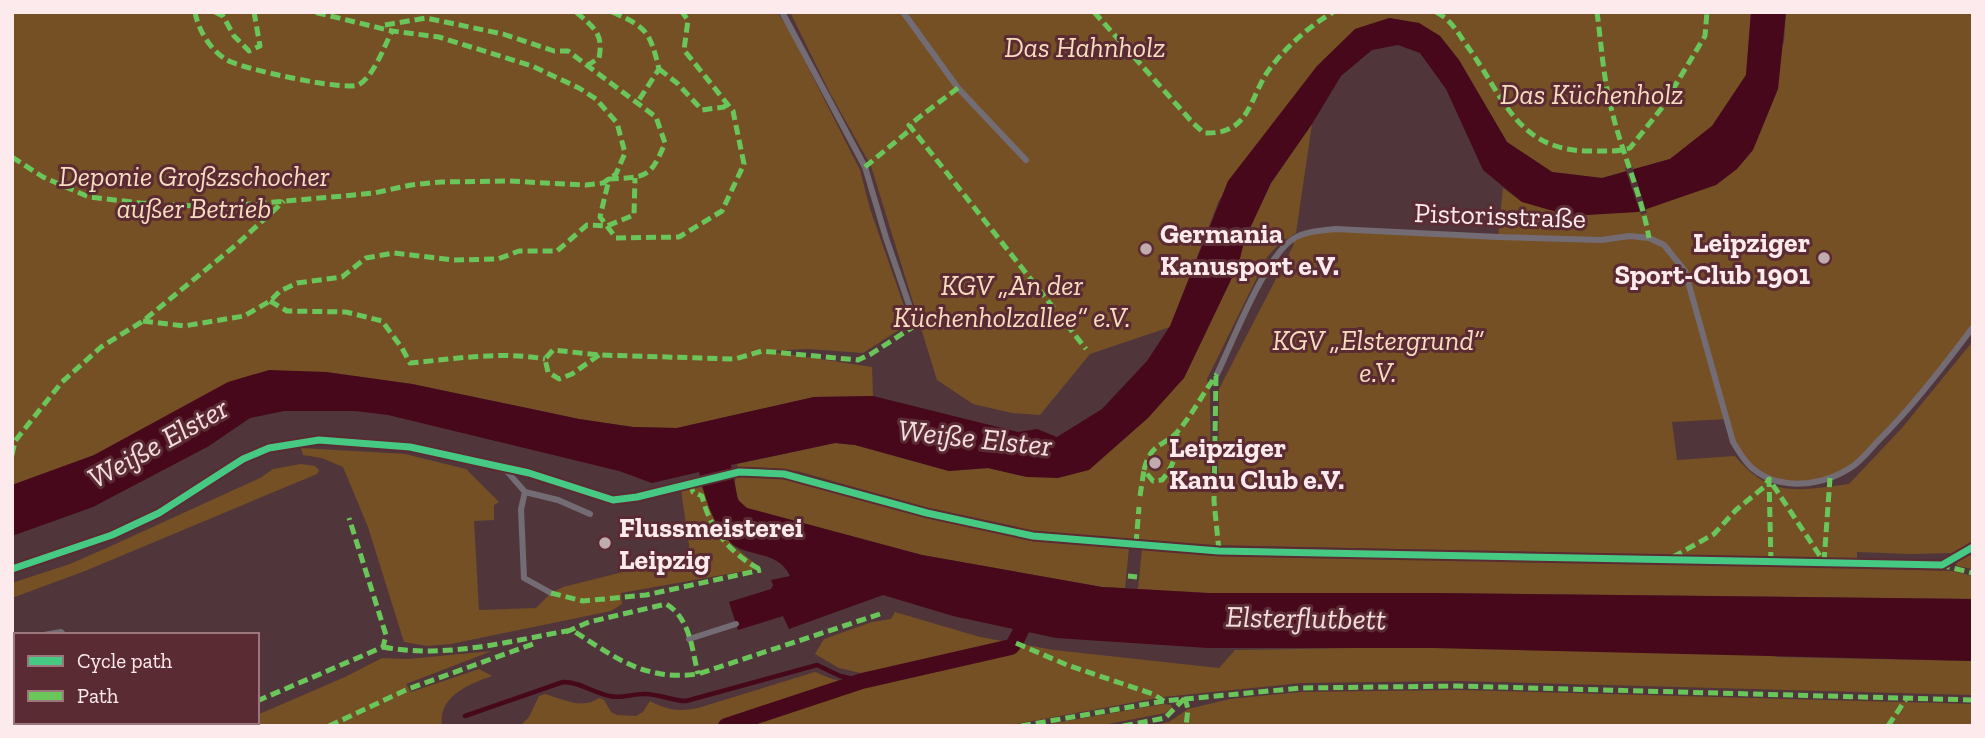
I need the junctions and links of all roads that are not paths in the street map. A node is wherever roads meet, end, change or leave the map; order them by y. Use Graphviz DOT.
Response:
graph roads {
  1 [pos="782,12"];
  2 [pos="903,12"];
  3 [pos="1026,160"];
  4 [pos="916,325"];
  5 [pos="1973,327"];
  6 [pos="1217,374"];
  7 [pos="505,468"];
  8 [pos="700,481"];
  9 [pos="525,492"];
  10 [pos="590,514"];
  11 [pos="12,569"];
  12 [pos="551,593"];
  13 [pos="736,624"];
  14 [pos="689,639"];
  1 -- 4 [label="lane"];
  2 -- 3 [label="lane"];
  5 -- 6 [label="lane, Pistorisstraße"];
  7 -- 8 [label="lane"];
  7 -- 9 [label="lane"];
  7 -- 11 [label="lane"];
  9 -- 10 [label="lane"];
  9 -- 12 [label="lane"];
  13 -- 14 [label="lane"];
}
